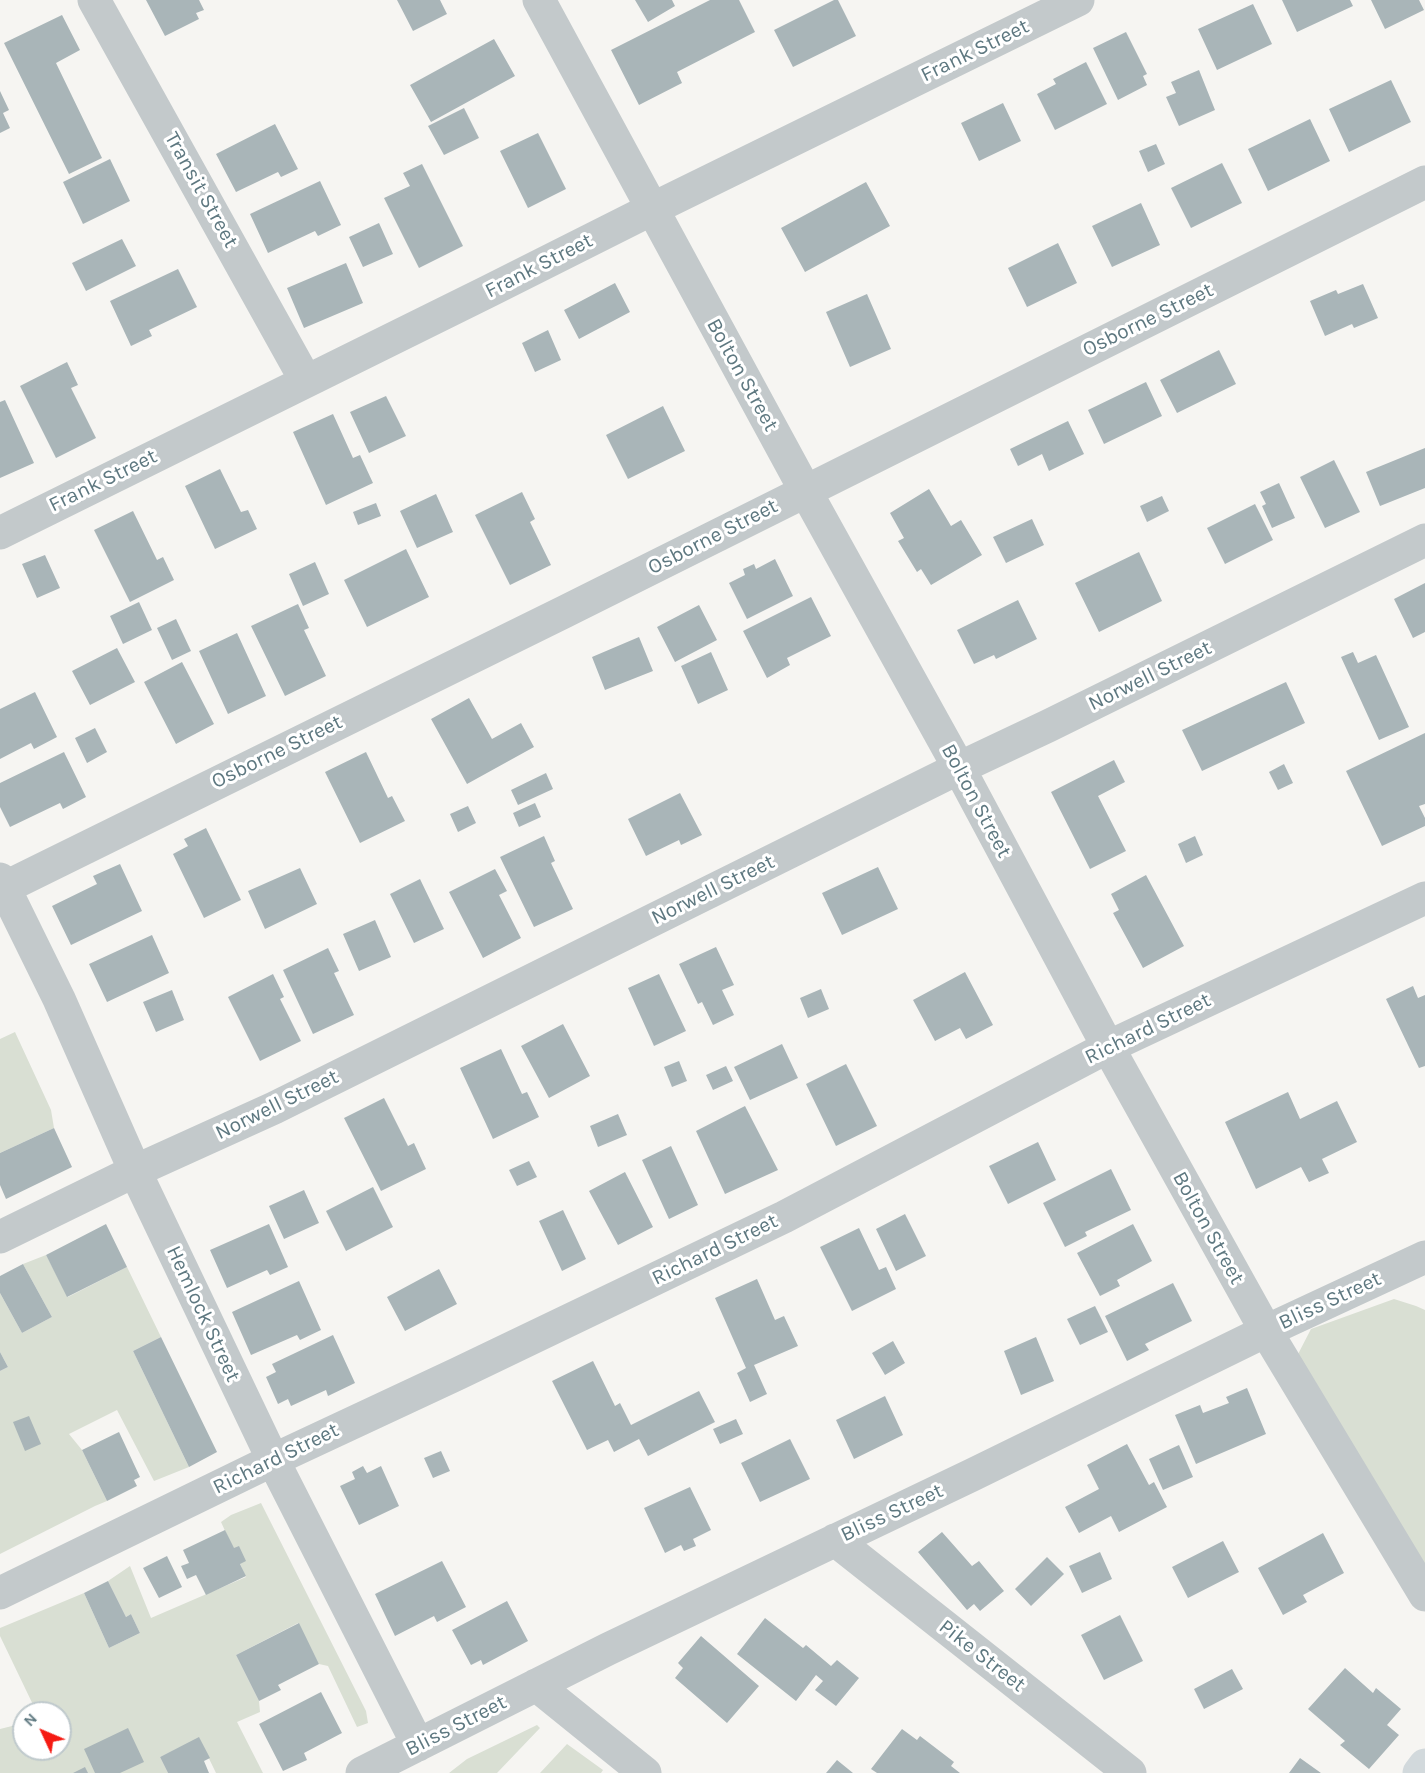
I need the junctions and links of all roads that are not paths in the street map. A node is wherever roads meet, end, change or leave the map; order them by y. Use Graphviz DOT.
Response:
graph roads {
  1 [pos="94,0"];
  2 [pos="539,0"];
  3 [pos="1078,0"];
  4 [pos="1425,182"];
  5 [pos="652,209"];
  6 [pos="306,381"];
  7 [pos="806,490"];
  8 [pos="0,533"];
  9 [pos="1425,540"];
  10 [pos="959,768"];
  11 [pos="1,885"];
  12 [pos="1425,898"];
  13 [pos="1108,1047"];
  14 [pos="135,1171"];
  15 [pos="0,1237"];
  16 [pos="1425,1257"];
  17 [pos="1266,1331"];
  18 [pos="273,1460"];
  19 [pos="835,1540"];
  20 [pos="0,1593"];
  21 [pos="1425,1595"];
  22 [pos="536,1685"];
  23 [pos="418,1745"];
  24 [pos="1425,1765"];
  25 [pos="362,1773"];
  26 [pos="645,1773"];
  27 [pos="1130,1773"];
  28 [pos="1419,1773"];
  1 -- 6 [label="street, Transit Street"];
  2 -- 5 [label="street, Bolton Street"];
  3 -- 5 [label="street, Frank Street"];
  4 -- 7 [label="street, Osborne Street"];
  5 -- 6 [label="street, Frank Street"];
  5 -- 7 [label="street, Bolton Street"];
  6 -- 8 [label="street, Frank Street"];
  7 -- 10 [label="street, Bolton Street"];
  7 -- 11 [label="street, Osborne Street"];
  9 -- 10 [label="street, Norwell Street"];
  10 -- 13 [label="street, Bolton Street"];
  10 -- 14 [label="street, Norwell Street"];
  11 -- 14 [label="street, Hemlock Street"];
  12 -- 13 [label="street, Richard Street"];
  13 -- 17 [label="street, Bolton Street"];
  13 -- 18 [label="street, Richard Street"];
  14 -- 15 [label="street, Norwell Street"];
  14 -- 18 [label="street, Hemlock Street"];
  16 -- 17 [label="street, Bliss Street"];
  17 -- 19 [label="street, Bliss Street"];
  17 -- 21 [label="street, Bolton Street"];
  18 -- 20 [label="street, Richard Street"];
  18 -- 23 [label="street, Hemlock Street"];
  19 -- 22 [label="street, Bliss Street"];
  19 -- 27 [label="street, Pike Street"];
  22 -- 23 [label="street, Bliss Street"];
  22 -- 26 [label="street"];
  23 -- 25 [label="street, Bliss Street"];
  24 -- 28 [label="main road"];
}
